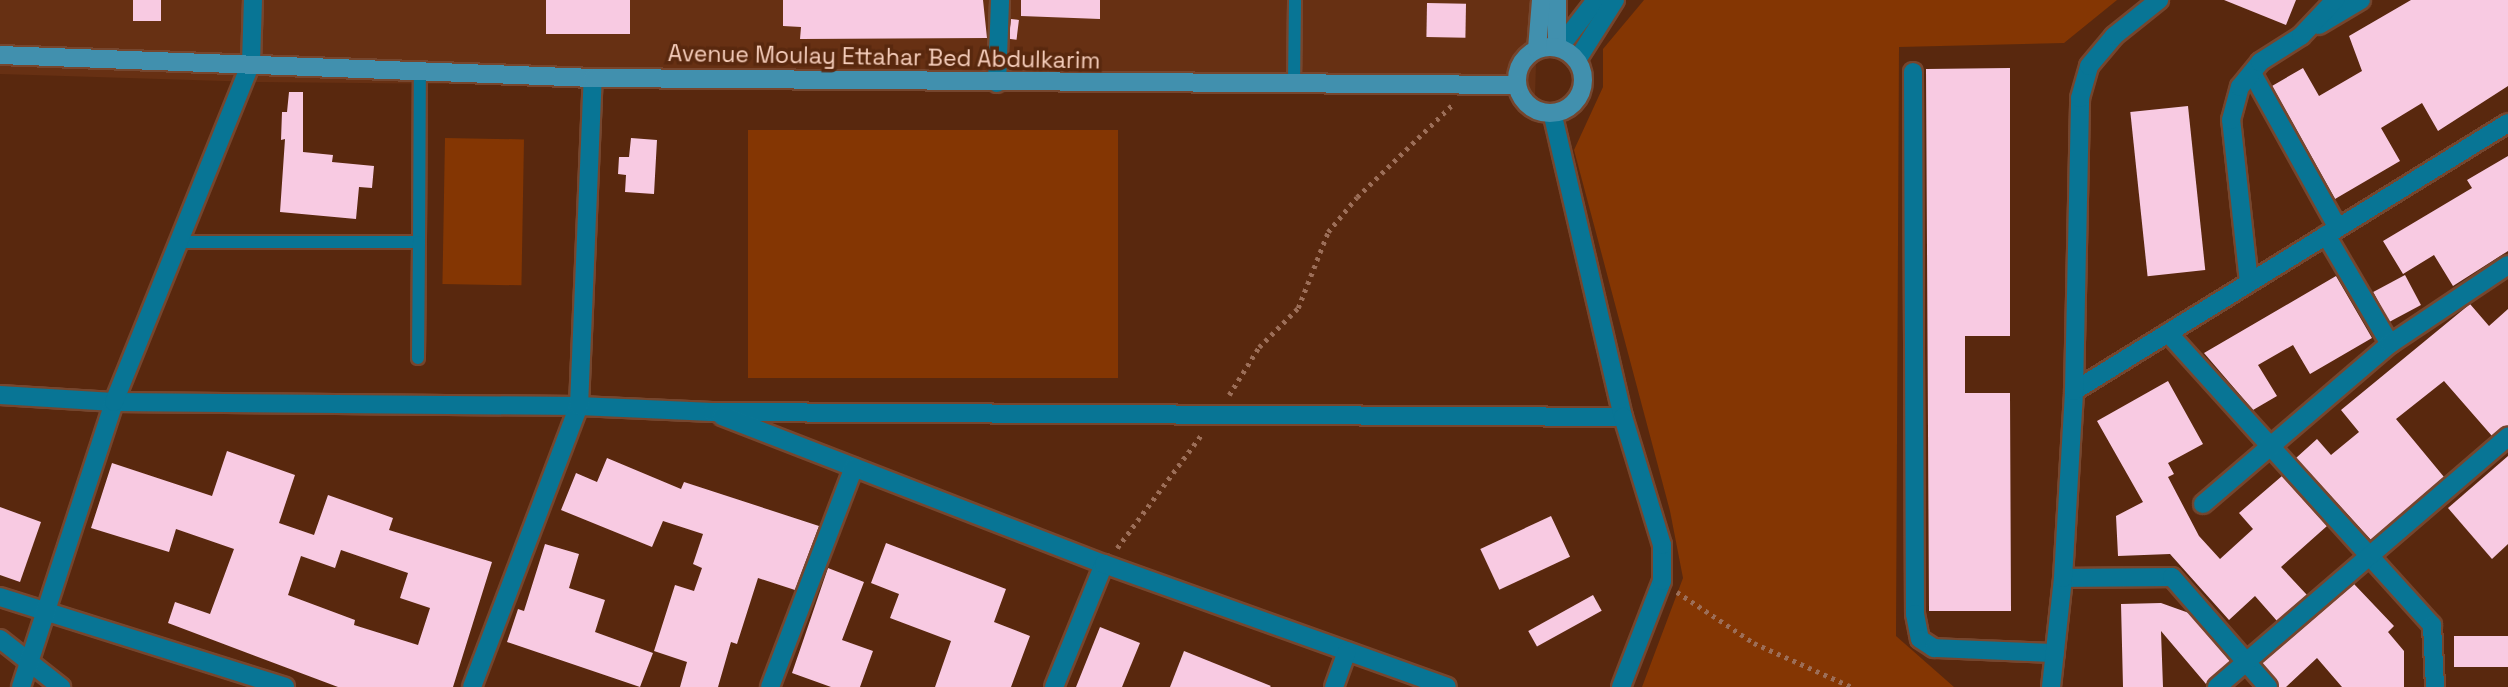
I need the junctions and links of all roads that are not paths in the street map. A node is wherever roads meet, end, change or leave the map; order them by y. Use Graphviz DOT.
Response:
graph roads {
  1 [pos="253,0"];
  2 [pos="1000,0"];
  3 [pos="1295,0"];
  4 [pos="1541,0"];
  5 [pos="1557,0"];
  6 [pos="1596,0"];
  7 [pos="1615,0"];
  8 [pos="2159,0"];
  9 [pos="2335,0"];
  10 [pos="2361,0"];
  11 [pos="2301,36"];
  12 [pos="1558,48"];
  13 [pos="1537,49"];
  14 [pos="0,55"];
  15 [pos="1577,60"];
  16 [pos="251,63"];
  17 [pos="420,71"];
  18 [pos="1913,72"];
  19 [pos="2252,73"];
  20 [pos="593,78"];
  21 [pos="997,83"];
  22 [pos="1294,84"];
  23 [pos="1517,85"];
  24 [pos="1552,113"];
  25 [pos="2508,123"];
  26 [pos="2332,231"];
  27 [pos="179,242"];
  28 [pos="419,242"];
  29 [pos="2508,265"];
  30 [pos="2249,282"];
  31 [pos="2168,332"];
  32 [pos="2390,344"];
  33 [pos="418,358"];
  34 [pos="2074,391"];
  35 [pos="0,395"];
  36 [pos="114,402"];
  37 [pos="579,406"];
  38 [pos="712,412"];
  39 [pos="1623,417"];
  40 [pos="2508,437"];
  41 [pos="2270,446"];
  42 [pos="854,467"];
  43 [pos="2203,504"];
  44 [pos="2369,556"];
  45 [pos="1104,564"];
  46 [pos="2063,578"];
  47 [pos="0,597"];
  48 [pos="43,611"];
  49 [pos="0,639"];
  50 [pos="1347,651"];
  51 [pos="2055,653"];
  52 [pos="26,661"];
  53 [pos="2247,662"];
  54 [pos="21,687"];
  55 [pos="61,687"];
  56 [pos="285,687"];
  57 [pos="472,687"];
  58 [pos="770,687"];
  59 [pos="1054,687"];
  60 [pos="1334,687"];
  61 [pos="1447,687"];
  62 [pos="1621,687"];
  63 [pos="2051,687"];
  64 [pos="2217,687"];
  65 [pos="2268,687"];
  66 [pos="2435,687"];
  1 -- 16 [label="street"];
  2 -- 21 [label="street"];
  3 -- 22 [label="lane"];
  4 -- 13 [label="street"];
  5 -- 12 [label="street"];
  6 -- 12 [label="street"];
  7 -- 15 [label="street"];
  8 -- 34 [label="street"];
  9 -- 11 [label="street"];
  10 -- 11 [label="street"];
  11 -- 19 [label="street"];
  12 -- 13 [label="street"];
  12 -- 15 [label="street"];
  13 -- 23 [label="street"];
  14 -- 16 [label="street, Avenue Moulay Ettahar Bed Abdulkarim"];
  15 -- 24 [label="street"];
  16 -- 17 [label="street, Avenue Moulay Ettahar Bed Abdulkarim"];
  16 -- 27 [label="street"];
  17 -- 20 [label="street, Avenue Moulay Ettahar Bed Abdulkarim"];
  17 -- 28 [label="lane"];
  18 -- 51 [label="street"];
  19 -- 26 [label="street"];
  19 -- 30 [label="street"];
  20 -- 21 [label="street, Avenue Moulay Ettahar Bed Abdulkarim"];
  20 -- 37 [label="street"];
  21 -- 22 [label="street, Avenue Moulay Ettahar Bed Abdulkarim"];
  22 -- 23 [label="street, Avenue Moulay Ettahar Bed Abdulkarim"];
  23 -- 24 [label="street"];
  24 -- 39 [label="street"];
  25 -- 26 [label="street"];
  26 -- 30 [label="street"];
  26 -- 32 [label="street"];
  27 -- 28 [label="lane"];
  27 -- 36 [label="street"];
  28 -- 33 [label="lane"];
  29 -- 32 [label="street"];
  30 -- 31 [label="street"];
  31 -- 34 [label="street"];
  31 -- 41 [label="street"];
  32 -- 41 [label="street"];
  34 -- 46 [label="street"];
  35 -- 36 [label="street"];
  36 -- 37 [label="street"];
  36 -- 48 [label="street"];
  37 -- 38 [label="street"];
  37 -- 57 [label="street"];
  38 -- 39 [label="street"];
  38 -- 42 [label="street"];
  39 -- 62 [label="street"];
  40 -- 44 [label="street"];
  41 -- 43 [label="street"];
  41 -- 44 [label="street"];
  42 -- 45 [label="street"];
  42 -- 58 [label="street"];
  44 -- 53 [label="street"];
  44 -- 66 [label="street"];
  45 -- 50 [label="street"];
  45 -- 59 [label="street"];
  46 -- 51 [label="street"];
  46 -- 53 [label="street"];
  47 -- 48 [label="street"];
  48 -- 52 [label="street"];
  48 -- 56 [label="street"];
  49 -- 52 [label="street"];
  50 -- 60 [label="street"];
  50 -- 61 [label="street"];
  51 -- 63 [label="street"];
  52 -- 54 [label="street"];
  52 -- 55 [label="street"];
  53 -- 64 [label="street"];
  53 -- 65 [label="street"];
}
